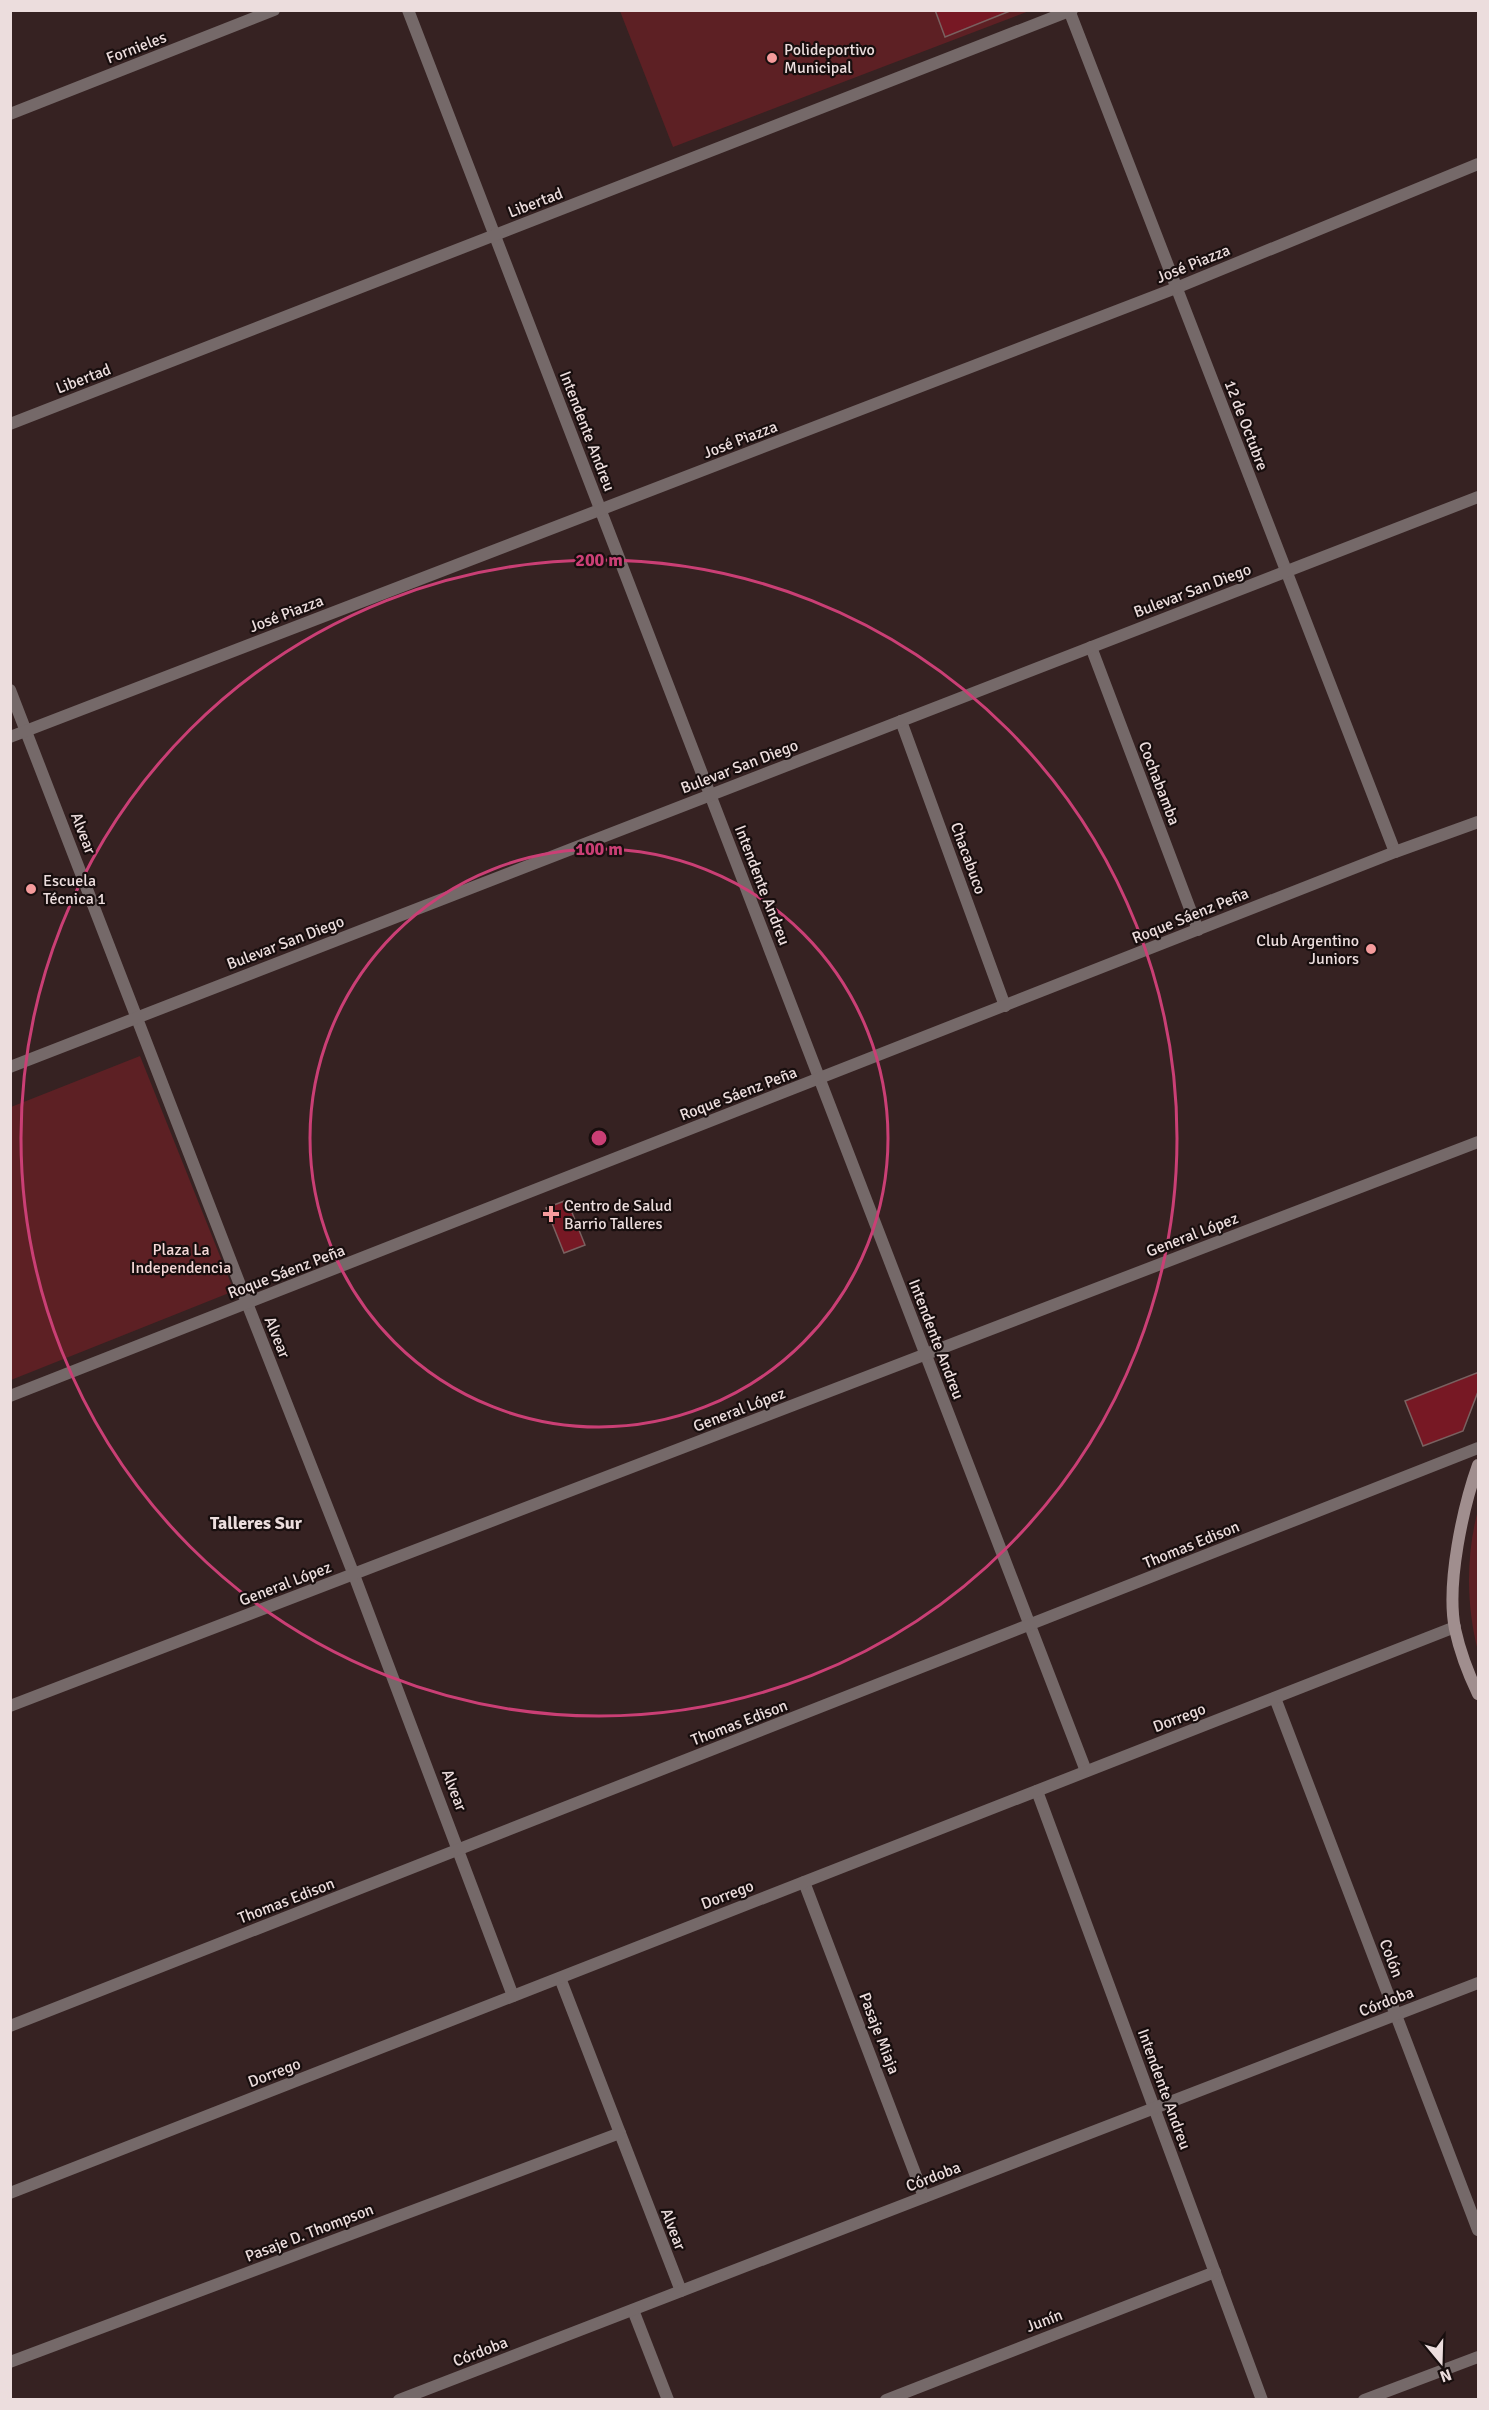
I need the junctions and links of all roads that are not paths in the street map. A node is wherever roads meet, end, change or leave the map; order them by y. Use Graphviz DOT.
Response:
graph roads {
  1 [pos="274,10"];
  2 [pos="408,10"];
  3 [pos="1070,11"];
  4 [pos="10,114"];
  5 [pos="1479,164"];
  6 [pos="494,233"];
  7 [pos="1176,288"];
  8 [pos="10,424"];
  9 [pos="1479,497"];
  10 [pos="601,510"];
  11 [pos="1286,571"];
  12 [pos="1091,647"];
  13 [pos="10,690"];
  14 [pos="901,721"];
  15 [pos="26,731"];
  16 [pos="10,737"];
  17 [pos="711,795"];
  18 [pos="1479,822"];
  19 [pos="1395,852"];
  20 [pos="1198,930"];
  21 [pos="1005,1006"];
  22 [pos="138,1017"];
  23 [pos="10,1067"];
  24 [pos="820,1078"];
  25 [pos="1479,1142"];
  26 [pos="247,1304"];
  27 [pos="926,1354"];
  28 [pos="10,1396"];
  29 [pos="1479,1448"];
  30 [pos="1479,1465"];
  31 [pos="354,1575"];
  32 [pos="1030,1625"];
  33 [pos="1455,1627"];
  34 [pos="1479,1694"];
  35 [pos="1275,1698"];
  36 [pos="10,1706"];
  37 [pos="1086,1771"];
  38 [pos="1037,1791"];
  39 [pos="460,1849"];
  40 [pos="804,1882"];
  41 [pos="560,1978"];
  42 [pos="1479,1983"];
  43 [pos="513,1996"];
  44 [pos="1396,2015"];
  45 [pos="10,2026"];
  46 [pos="1154,2108"];
  47 [pos="620,2133"];
  48 [pos="10,2193"];
  49 [pos="924,2197"];
  50 [pos="1479,2230"];
  51 [pos="1215,2272"];
  52 [pos="681,2291"];
  53 [pos="633,2310"];
  54 [pos="1479,2357"];
  55 [pos="10,2362"];
  56 [pos="399,2400"];
  57 [pos="668,2400"];
  58 [pos="886,2400"];
  59 [pos="1262,2400"];
  60 [pos="1364,2400"];
  1 -- 4 [label="street, Fornieles"];
  2 -- 6 [label="street, Intendente Andreu"];
  3 -- 6 [label="street, Libertad"];
  3 -- 7 [label="street, 12 de Octubre"];
  5 -- 7 [label="street, José Piazza"];
  6 -- 8 [label="street, Libertad"];
  6 -- 10 [label="street, Intendente Andreu"];
  7 -- 10 [label="street, José Piazza"];
  7 -- 11 [label="street, 12 de Octubre"];
  9 -- 11 [label="street, Bulevar San Diego"];
  10 -- 15 [label="street, José Piazza"];
  10 -- 17 [label="street, Intendente Andreu"];
  11 -- 12 [label="street, Bulevar San Diego"];
  11 -- 19 [label="street, 12 de Octubre"];
  12 -- 14 [label="street, Bulevar San Diego"];
  12 -- 20 [label="street, Cochabamba"];
  13 -- 15 [label="street, Alvear"];
  14 -- 17 [label="street, Bulevar San Diego"];
  14 -- 21 [label="street, Chacabuco"];
  15 -- 16 [label="street, José Piazza"];
  15 -- 22 [label="street, Alvear"];
  17 -- 22 [label="street, Bulevar San Diego"];
  17 -- 24 [label="street, Intendente Andreu"];
  18 -- 19 [label="street, Roque Sáenz Peña"];
  19 -- 20 [label="street, Roque Sáenz Peña"];
  20 -- 21 [label="street, Roque Sáenz Peña"];
  21 -- 24 [label="street, Roque Sáenz Peña"];
  22 -- 23 [label="street, Bulevar San Diego"];
  22 -- 26 [label="street, Alvear"];
  24 -- 26 [label="street, Roque Sáenz Peña"];
  24 -- 27 [label="street, Intendente Andreu"];
  25 -- 27 [label="street, General López"];
  26 -- 28 [label="street, Roque Sáenz Peña"];
  26 -- 31 [label="street, Alvear"];
  27 -- 31 [label="street, General López"];
  27 -- 32 [label="street, Intendente Andreu"];
  29 -- 32 [label="street, Thomas Edison"];
  30 -- 33 [label="main road"];
  31 -- 36 [label="street, General López"];
  31 -- 39 [label="street, Alvear"];
  32 -- 37 [label="street, Intendente Andreu"];
  32 -- 39 [label="street, Thomas Edison"];
  33 -- 34 [label="main road"];
  33 -- 35 [label="street, Dorrego"];
  35 -- 37 [label="street, Dorrego"];
  35 -- 44 [label="street, Colón"];
  37 -- 38 [label="street, Dorrego"];
  38 -- 40 [label="street, Dorrego"];
  38 -- 46 [label="street, Intendente Andreu"];
  39 -- 43 [label="street, Alvear"];
  39 -- 45 [label="street, Thomas Edison"];
  40 -- 41 [label="street, Dorrego"];
  40 -- 49 [label="street, Pasaje Miaja"];
  41 -- 43 [label="street, Dorrego"];
  41 -- 47 [label="street, Alvear"];
  42 -- 44 [label="street, Córdoba"];
  43 -- 48 [label="street, Dorrego"];
  44 -- 46 [label="street, Córdoba"];
  44 -- 50 [label="street, Colón"];
  46 -- 49 [label="street, Córdoba"];
  46 -- 51 [label="street, Intendente Andreu"];
  47 -- 52 [label="street, Alvear"];
  47 -- 55 [label="street, Pasaje D. Thompson"];
  49 -- 52 [label="street, Córdoba"];
  51 -- 58 [label="street, Junín"];
  51 -- 59 [label="street, Intendente Andreu"];
  52 -- 53 [label="street, Córdoba"];
  53 -- 56 [label="street, Córdoba"];
  53 -- 57 [label="street"];
  54 -- 60 [label="street"];
}
